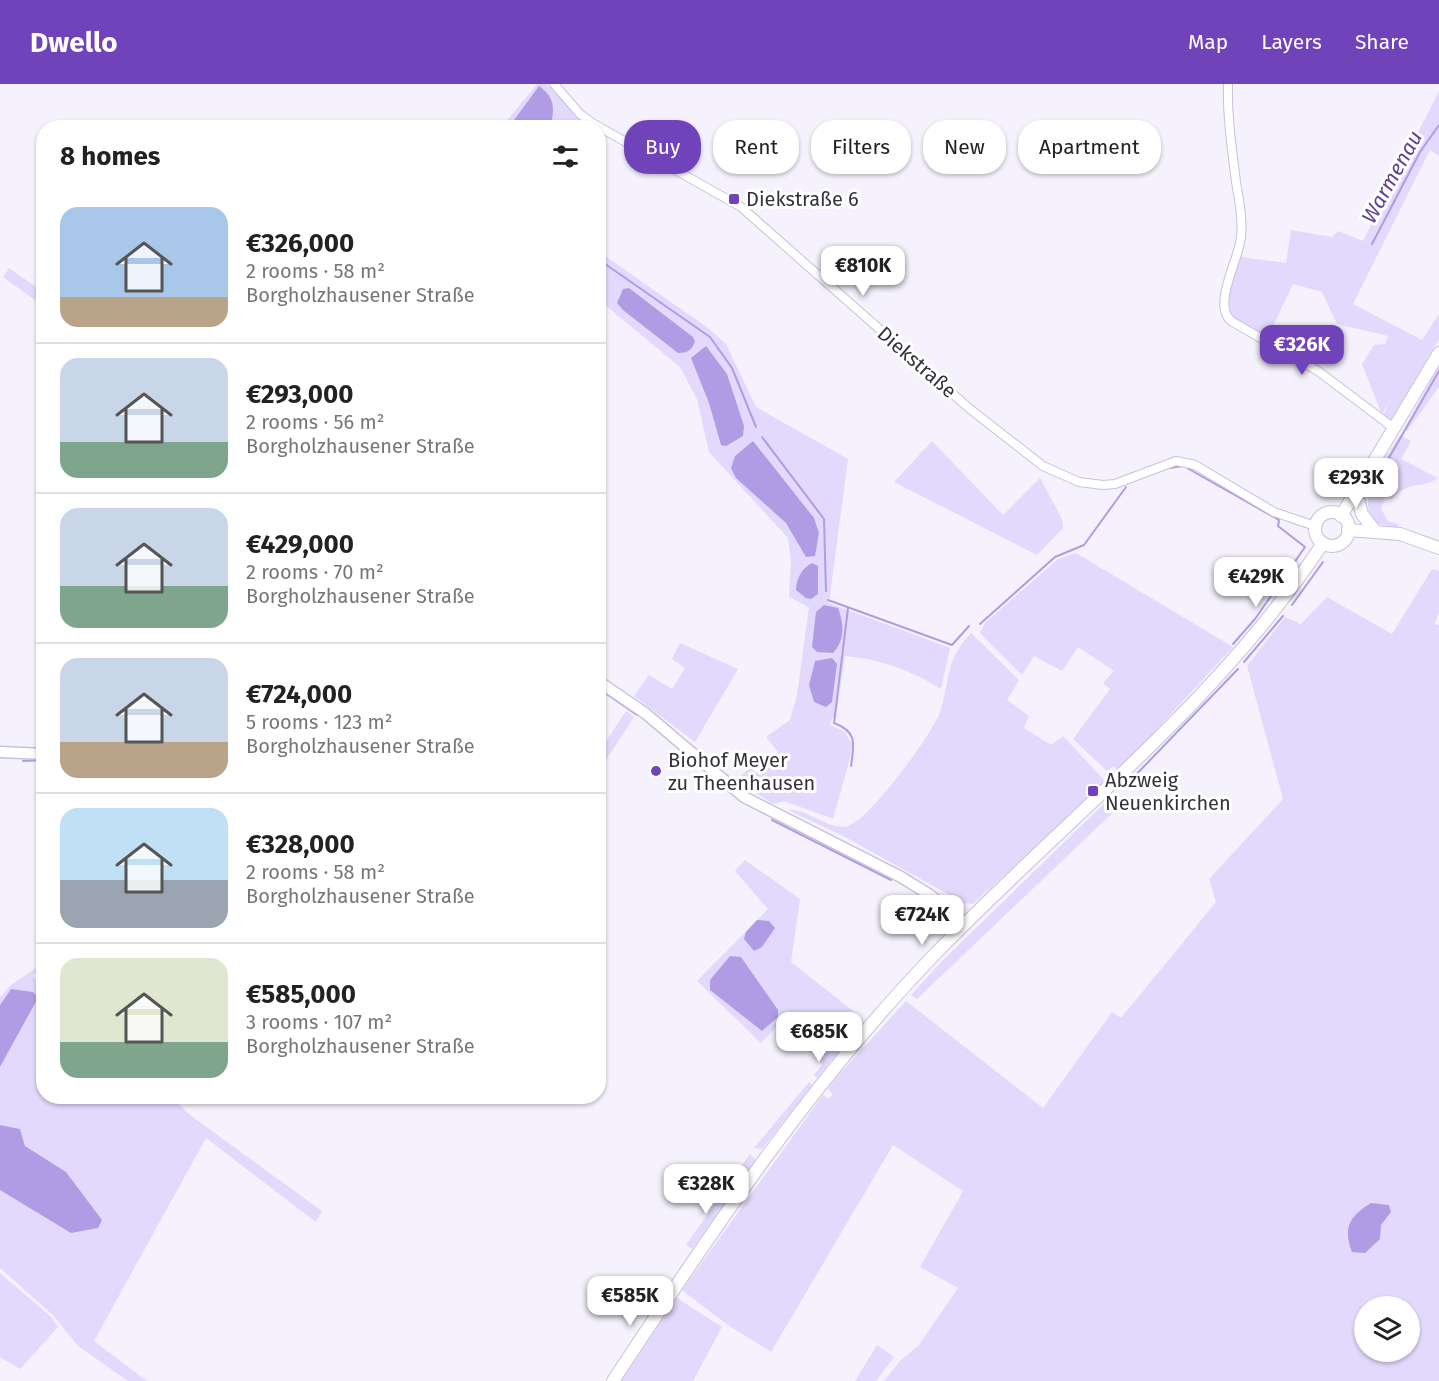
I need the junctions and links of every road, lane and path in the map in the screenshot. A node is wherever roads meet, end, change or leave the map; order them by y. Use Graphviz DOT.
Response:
graph roads {
  1 [pos="554,84"];
  2 [pos="1228,84"];
  3 [pos="588,120"];
  4 [pos="606,131"];
  5 [pos="1439,353"];
  6 [pos="1395,429"];
  7 [pos="1356,492"];
  8 [pos="1341,516"];
  9 [pos="1315,525"];
  10 [pos="1348,530"];
  11 [pos="1375,531"];
  12 [pos="1323,543"];
  13 [pos="1439,548"];
  14 [pos="606,686"];
  15 [pos="0,752"];
  16 [pos="36,754"];
  17 [pos="965,923"];
  18 [pos="613,1381"];
  1 -- 3 [label="street, Diekstraße"];
  2 -- 6 [label="street"];
  4 -- 9 [label="street, Diekstraße"];
  5 -- 6 [label="main road"];
  6 -- 7 [label="main road"];
  7 -- 8 [label="main road"];
  7 -- 11 [label="main road"];
  8 -- 9 [label="main road"];
  8 -- 10 [label="main road"];
  9 -- 12 [label="main road"];
  10 -- 11 [label="main road"];
  10 -- 12 [label="main road"];
  11 -- 13 [label="main road"];
  12 -- 17 [label="main road"];
  14 -- 17 [label="street"];
  15 -- 16 [label="street"];
  17 -- 18 [label="main road"];
}
